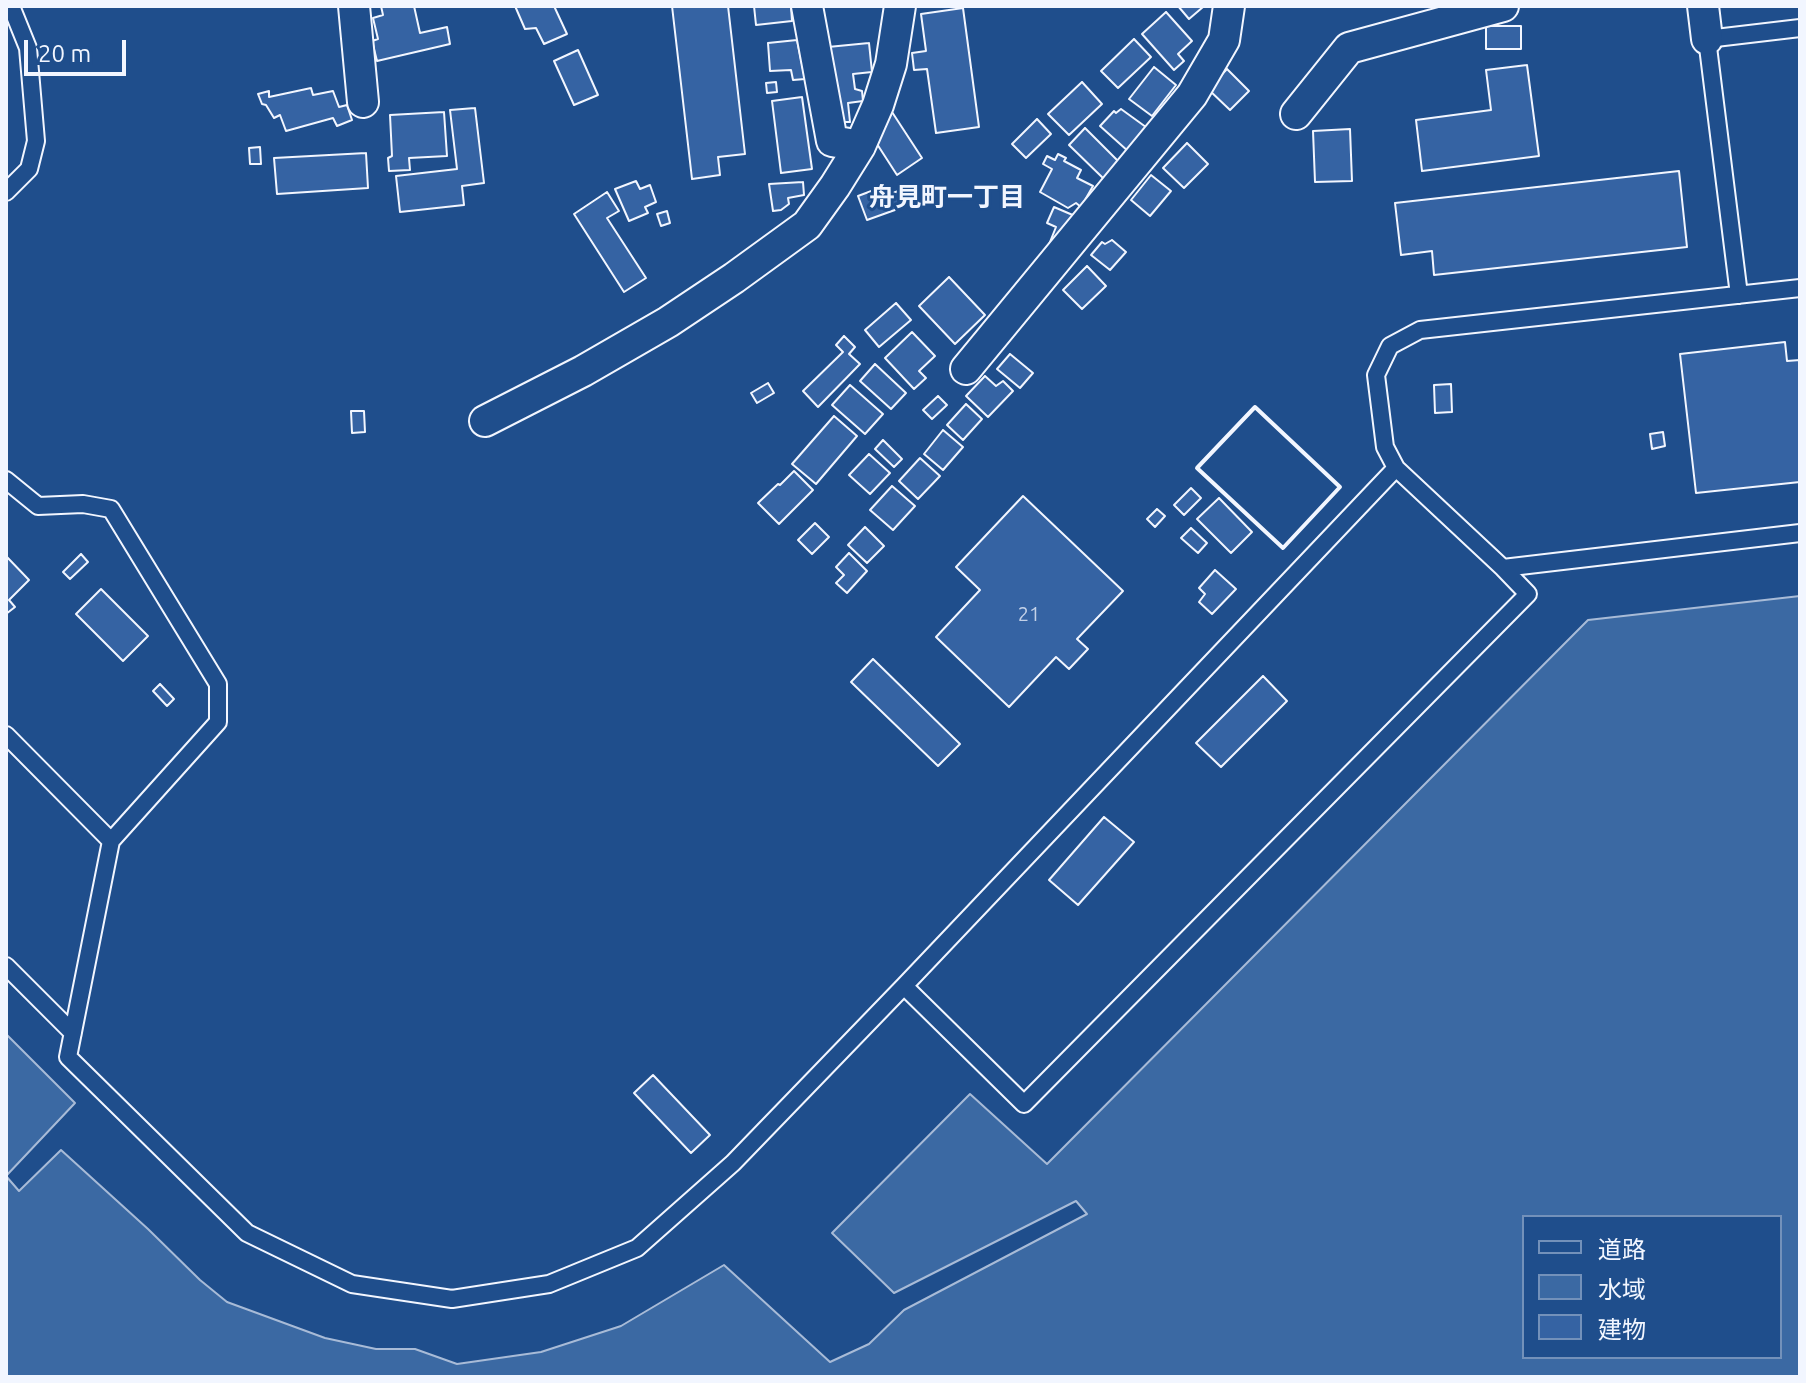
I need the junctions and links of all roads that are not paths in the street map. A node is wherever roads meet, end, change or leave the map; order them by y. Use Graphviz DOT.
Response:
graph roads {
  1 [pos="11,6"];
  2 [pos="354,6"];
  3 [pos="807,6"];
  4 [pos="900,6"];
  5 [pos="1229,6"];
  6 [pos="1503,6"];
  7 [pos="1703,6"];
  8 [pos="1800,28"];
  9 [pos="1707,39"];
  10 [pos="363,102"];
  11 [pos="1296,114"];
  12 [pos="860,146"];
  13 [pos="6,192"];
  14 [pos="1800,288"];
  15 [pos="1739,295"];
  16 [pos="966,369"];
  17 [pos="485,421"];
  18 [pos="1396,468"];
  19 [pos="6,480"];
  20 [pos="1800,533"];
  21 [pos="1503,568"];
  22 [pos="6,735"];
  23 [pos="111,841"];
  24 [pos="6,966"];
  25 [pos="904,986"];
  26 [pos="73,1033"];
  1 -- 13 [label="lane"];
  2 -- 10 [label="street"];
  3 -- 12 [label="street"];
  4 -- 12 [label="street"];
  5 -- 16 [label="street"];
  6 -- 11 [label="street"];
  7 -- 9 [label="street"];
  8 -- 9 [label="lane"];
  9 -- 15 [label="lane"];
  12 -- 17 [label="street"];
  14 -- 15 [label="lane"];
  15 -- 18 [label="lane"];
  18 -- 21 [label="lane"];
  18 -- 25 [label="lane"];
  19 -- 23 [label="lane"];
  20 -- 21 [label="lane"];
  21 -- 25 [label="lane"];
  22 -- 23 [label="lane"];
  23 -- 26 [label="lane"];
  24 -- 26 [label="lane"];
  25 -- 26 [label="lane"];
}
